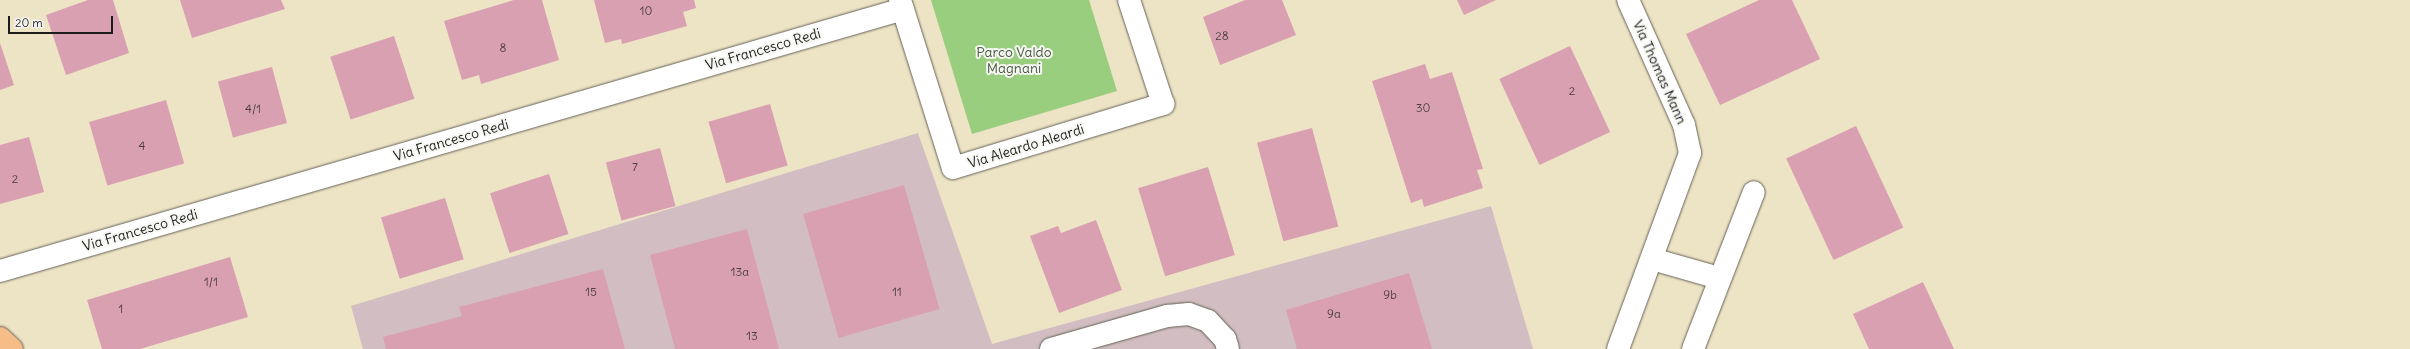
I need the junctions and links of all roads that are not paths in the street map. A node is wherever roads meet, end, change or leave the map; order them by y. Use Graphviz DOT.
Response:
graph roads {
  1 [pos="1128,0"];
  2 [pos="1628,0"];
  3 [pos="901,4"];
  4 [pos="1754,192"];
  5 [pos="1652,259"];
  6 [pos="0,270"];
  7 [pos="1719,278"];
  8 [pos="0,338"];
  9 [pos="12,349"];
  10 [pos="1051,349"];
  11 [pos="1228,349"];
  12 [pos="1618,349"];
  13 [pos="1693,349"];
  1 -- 3 [label="street, Via Aleardo Aleardi"];
  2 -- 5 [label="street, Via Thomas Mann"];
  3 -- 6 [label="street, Via Francesco Redi"];
  4 -- 7 [label="street"];
  5 -- 7 [label="street"];
  5 -- 12 [label="street, Via Thomas Mann"];
  7 -- 13 [label="street"];
  8 -- 9 [label="main road"];
  10 -- 11 [label="street"];
}
